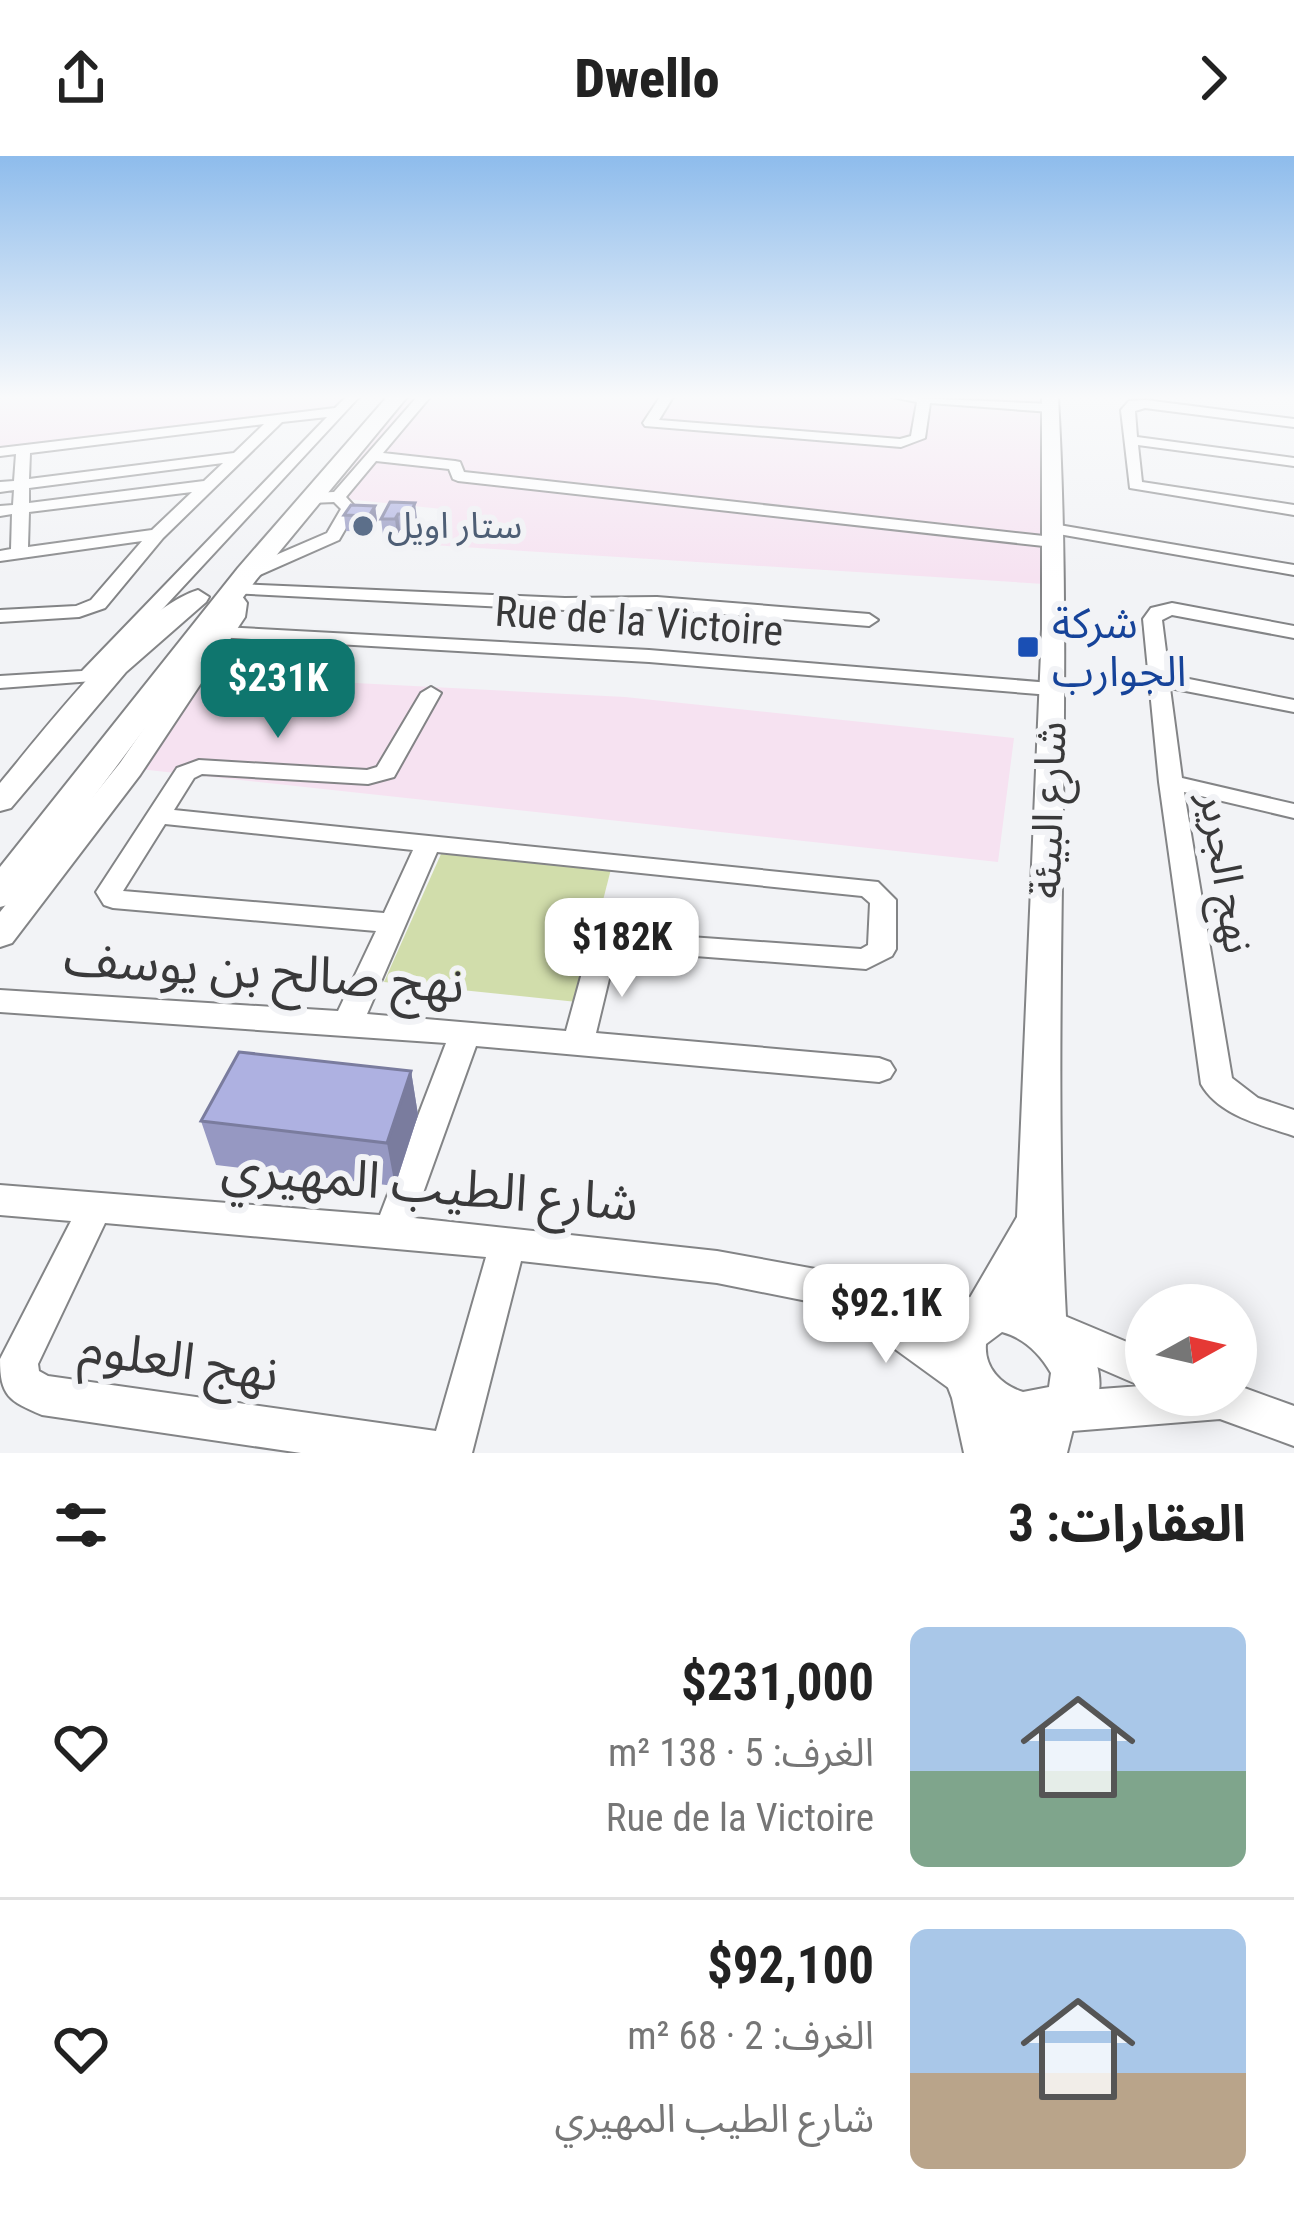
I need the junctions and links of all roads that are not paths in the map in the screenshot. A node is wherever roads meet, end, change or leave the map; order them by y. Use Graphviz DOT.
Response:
graph roads {
  1 [pos="237,457"];
  2 [pos="22,458"];
  3 [pos="233,458"];
  4 [pos="295,458"];
  5 [pos="323,458"];
  6 [pos="346,458"];
  7 [pos="376,458"];
  8 [pos="1052,458"];
  9 [pos="1131,458"];
  10 [pos="1260,458"];
  11 [pos="1294,462"];
  12 [pos="20,484"];
  13 [pos="210,485"];
  14 [pos="0,487"];
  15 [pos="338,496"];
  16 [pos="311,498"];
  17 [pos="22,508"];
  18 [pos="1294,510"];
  19 [pos="0,512"];
  20 [pos="157,534"];
  21 [pos="1053,535"];
  22 [pos="10,554"];
  23 [pos="1294,570"];
  24 [pos="238,587"];
  25 [pos="0,616"];
  26 [pos="868,620"];
  27 [pos="1294,632"];
  28 [pos="222,633"];
  29 [pos="1157,679"];
  30 [pos="0,682"];
  31 [pos="1051,689"];
  32 [pos="114,690"];
  33 [pos="431,693"];
  34 [pos="1294,706"];
  35 [pos="1171,782"];
  36 [pos="0,802"];
  37 [pos="1294,811"];
  38 [pos="158,816"];
  39 [pos="429,842"];
  40 [pos="0,853"];
  41 [pos="0,894"];
  42 [pos="393,923"];
  43 [pos="0,935"];
  44 [pos="0,1001"];
  45 [pos="348,1022"];
  46 [pos="465,1033"];
  47 [pos="578,1043"];
  48 [pos="879,1070"];
  49 [pos="1294,1123"];
  50 [pos="0,1200"];
  51 [pos="94,1210"];
  52 [pos="1036,1222"];
  53 [pos="392,1231"];
  54 [pos="507,1245"];
  55 [pos="848,1293"];
  56 [pos="983,1315"];
  57 [pos="1045,1325"];
  58 [pos="1125,1360"];
  59 [pos="971,1383"];
  60 [pos="1125,1413"];
  61 [pos="1257,1413"];
  62 [pos="1049,1426"];
  63 [pos="1294,1426"];
  64 [pos="442,1453"];
  65 [pos="451,1453"];
  66 [pos="990,1453"];
  1 -- 13 [label="street"];
  2 -- 12 [label="street"];
  3 -- 12 [label="street"];
  4 -- 32 [label="street"];
  5 -- 32 [label="highway"];
  6 -- 16 [label="highway"];
  7 -- 15 [label="street"];
  7 -- 21 [label="street"];
  8 -- 21 [label="main road, شارع البيئة"];
  9 -- 18 [label="street"];
  10 -- 11 [label="street"];
  12 -- 14 [label="street"];
  12 -- 17 [label="street"];
  13 -- 17 [label="street"];
  13 -- 20 [label="street"];
  15 -- 16 [label="street"];
  15 -- 24 [label="street"];
  16 -- 24 [label="highway"];
  17 -- 19 [label="street"];
  17 -- 22 [label="street"];
  20 -- 22 [label="street"];
  20 -- 25 [label="street"];
  21 -- 23 [label="street"];
  21 -- 31 [label="main road, شارع البيئة"];
  24 -- 26 [label="street"];
  24 -- 28 [label="main road"];
  24 -- 32 [label="highway"];
  27 -- 29 [label="street, نهج الجرير"];
  28 -- 31 [label="street, Rue de la Victoire"];
  28 -- 43 [label="main road"];
  29 -- 34 [label="street"];
  29 -- 35 [label="street, نهج الجرير"];
  30 -- 32 [label="street"];
  31 -- 52 [label="main road, شارع البيئة"];
  32 -- 36 [label="main road"];
  32 -- 40 [label="highway"];
  32 -- 41 [label="highway"];
  33 -- 38 [label="street"];
  35 -- 37 [label="street"];
  35 -- 49 [label="street, نهج الجرير"];
  38 -- 39 [label="street"];
  38 -- 42 [label="street"];
  39 -- 42 [label="street"];
  39 -- 47 [label="street"];
  42 -- 45 [label="street"];
  44 -- 45 [label="street, نهج صالح بن يوسف"];
  45 -- 46 [label="street, نهج صالح بن يوسف"];
  46 -- 47 [label="street, نهج صالح بن يوسف"];
  46 -- 53 [label="street"];
  47 -- 48 [label="street, نهج صالح بن يوسف"];
  50 -- 51 [label="street, شارع الطيب المهيري"];
  51 -- 53 [label="street, شارع الطيب المهيري"];
  51 -- 64 [label="street, نهج العلوم"];
  52 -- 56 [label="main road, شارع البيئة"];
  52 -- 57 [label="main road, شارع البيئة"];
  53 -- 54 [label="street, شارع الطيب المهيري"];
  54 -- 55 [label="street, شارع الطيب المهيري"];
  54 -- 65 [label="street"];
  55 -- 56 [label="street, شارع الطيب المهيري"];
  55 -- 59 [label="street, شارع الطيب المهيري"];
  56 -- 57 [label="main road"];
  56 -- 59 [label="main road, شارع البيئة"];
  57 -- 58 [label="street"];
  57 -- 62 [label="main road, شارع البيئة"];
  59 -- 62 [label="main road"];
  59 -- 66 [label="main road, شارع البيئة"];
  60 -- 62 [label="street"];
  61 -- 63 [label="street"];
}
